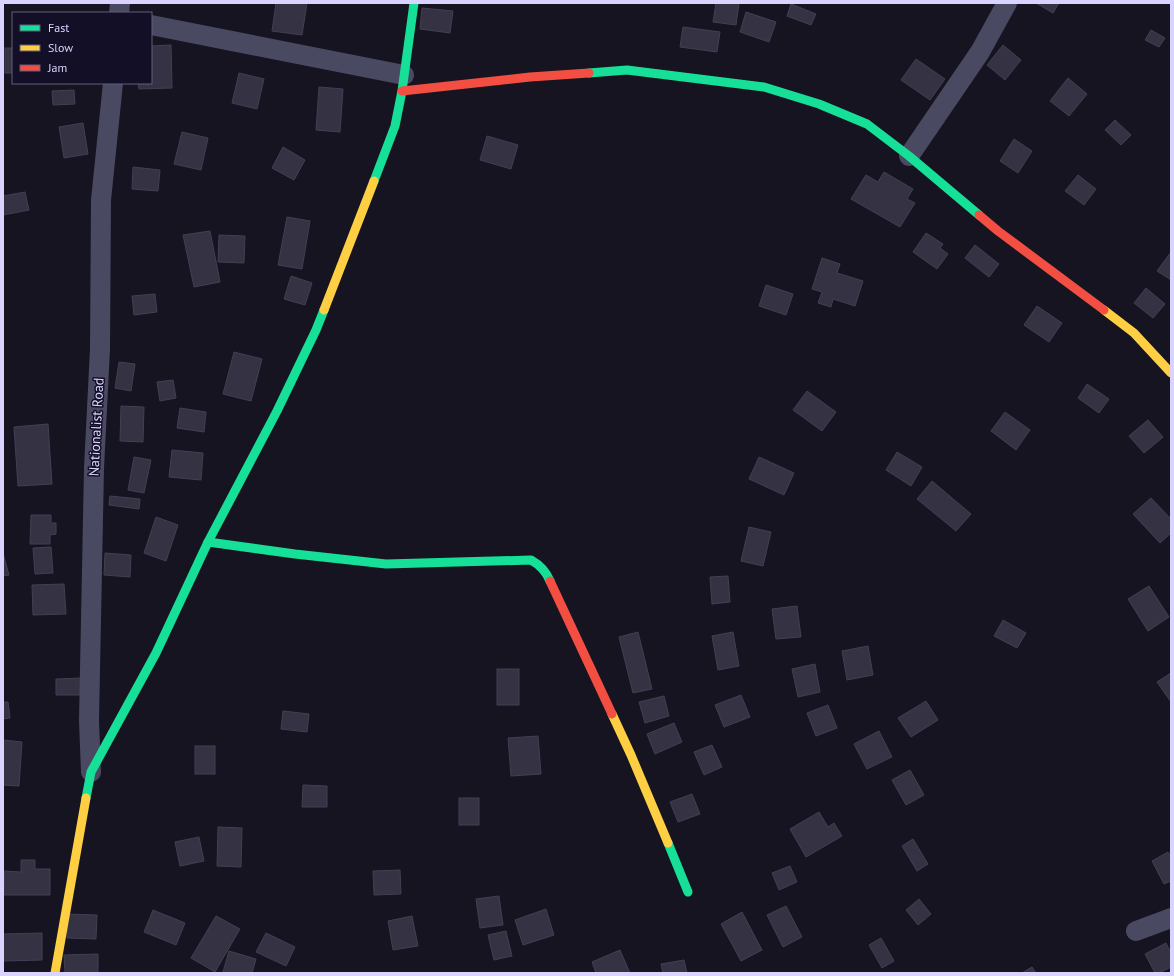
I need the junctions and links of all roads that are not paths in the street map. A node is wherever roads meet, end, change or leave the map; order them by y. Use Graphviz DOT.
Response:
graph roads {
  1 [pos="414,3"];
  2 [pos="1007,3"];
  3 [pos="152,25"];
  4 [pos="403,83"];
  5 [pos="113,84"];
  6 [pos="909,156"];
  7 [pos="1171,374"];
  8 [pos="208,542"];
  9 [pos="91,772"];
  10 [pos="688,892"];
  11 [pos="1171,918"];
  12 [pos="1136,931"];
  13 [pos="55,973"];
  1 -- 4 [label="street"];
  2 -- 6 [label="street"];
  3 -- 4 [label="street"];
  4 -- 6 [label="street"];
  4 -- 8 [label="street"];
  5 -- 9 [label="street, Nationalist Road"];
  6 -- 7 [label="street"];
  8 -- 9 [label="street"];
  8 -- 10 [label="street"];
  9 -- 13 [label="street"];
  11 -- 12 [label="street"];
}
